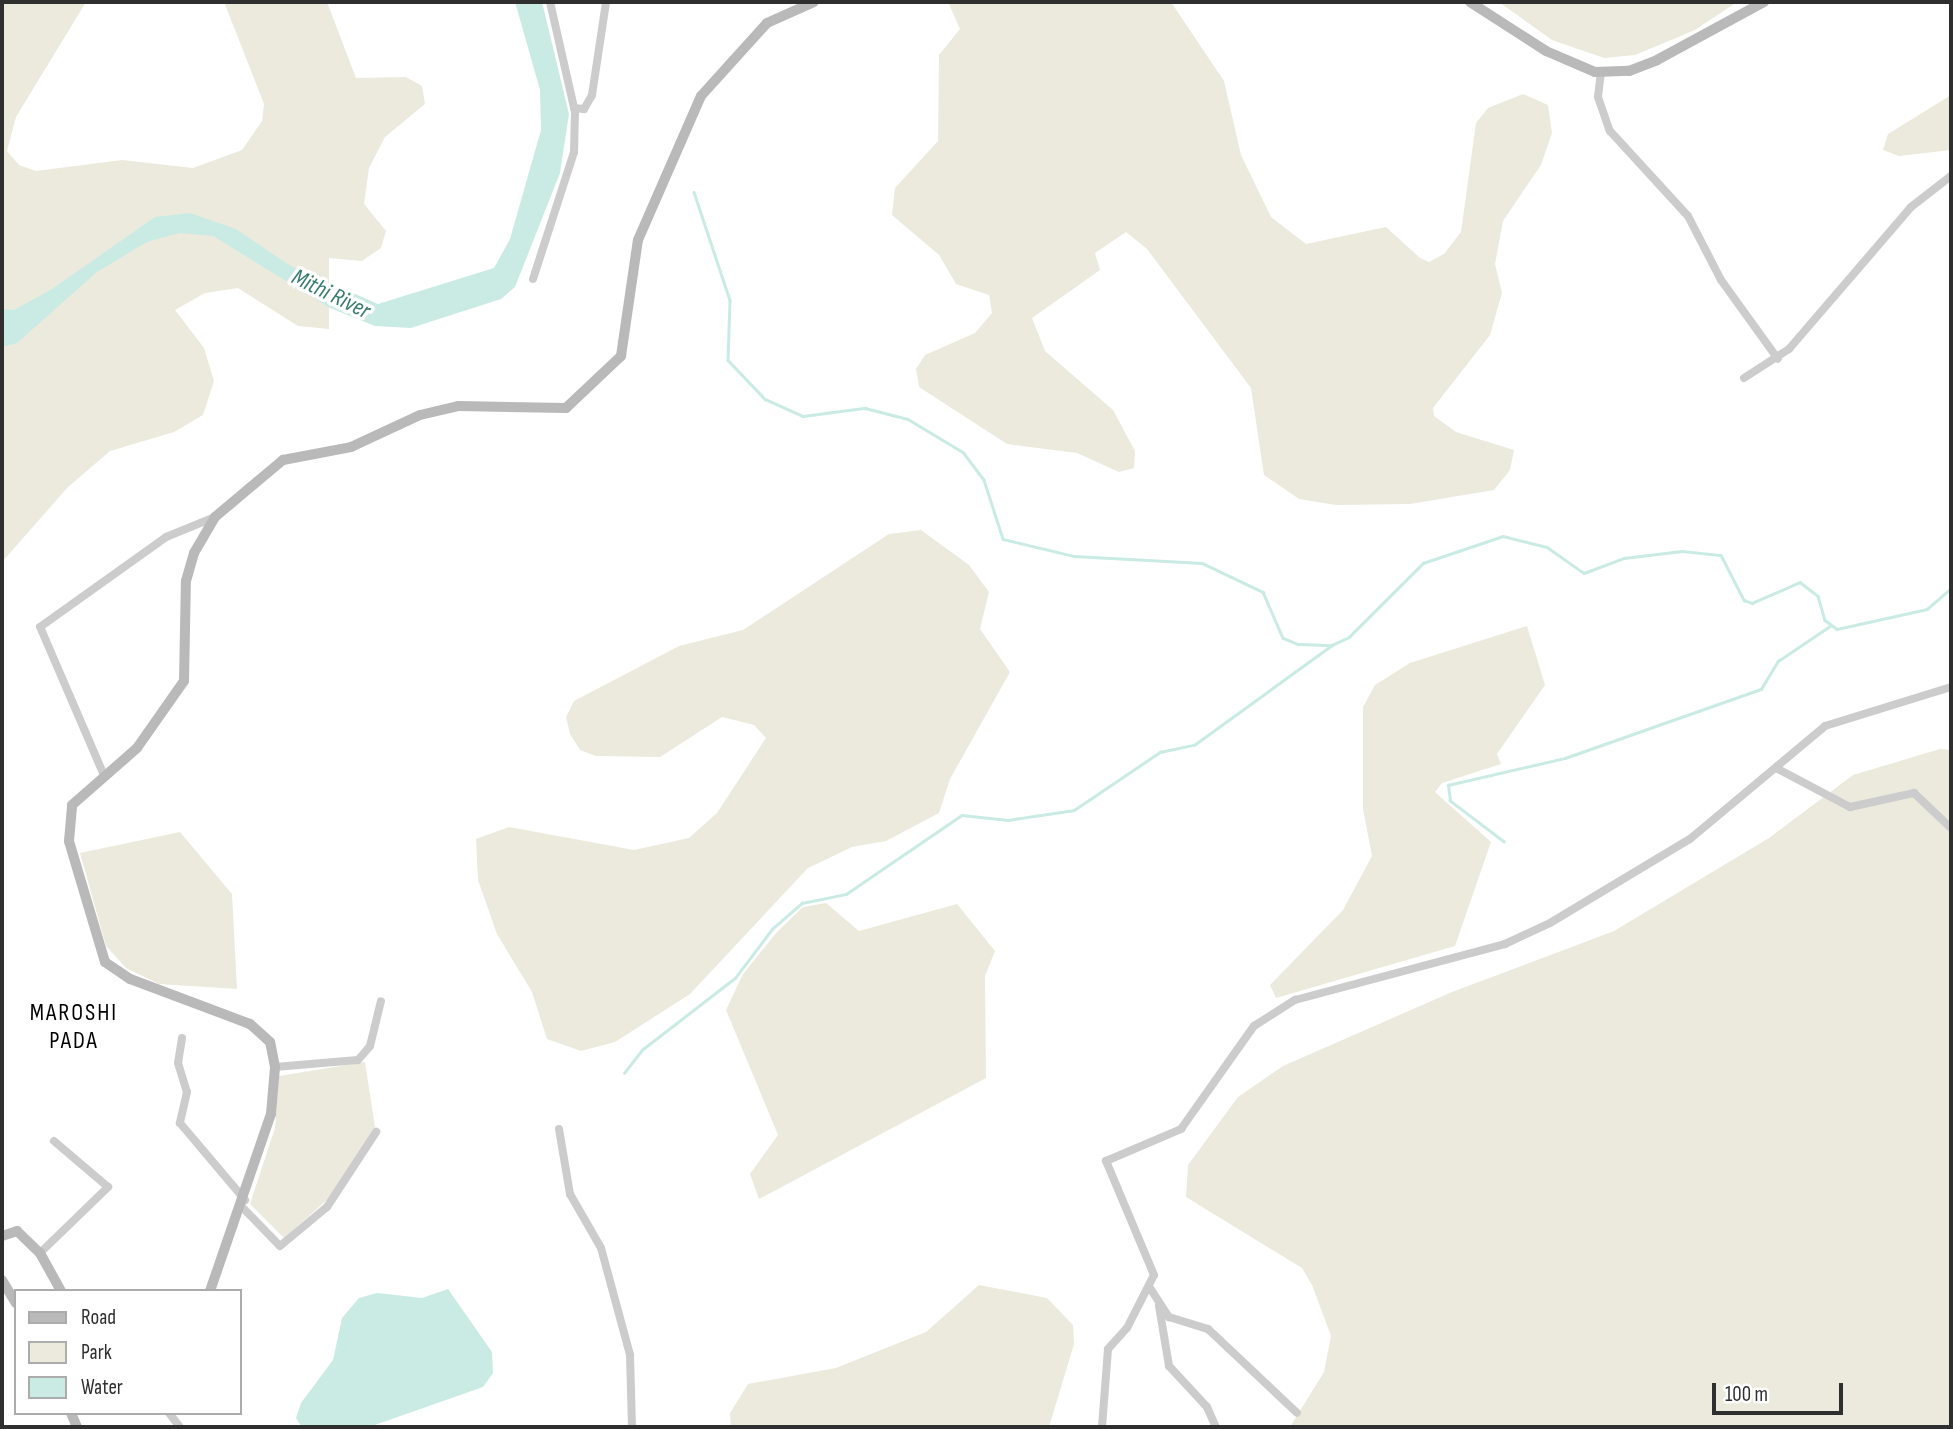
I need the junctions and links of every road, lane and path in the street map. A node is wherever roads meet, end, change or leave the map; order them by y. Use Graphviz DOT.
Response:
graph roads {
  1 [pos="550,2"];
  2 [pos="607,2"];
  3 [pos="814,2"];
  4 [pos="1470,2"];
  5 [pos="1764,2"];
  6 [pos="1601,72"];
  7 [pos="574,108"];
  8 [pos="1951,176"];
  9 [pos="533,279"];
  10 [pos="1778,359"];
  11 [pos="1744,378"];
  12 [pos="215,517"];
  13 [pos="1951,687"];
  14 [pos="1776,768"];
  15 [pos="103,773"];
  16 [pos="1951,828"];
  17 [pos="381,1001"];
  18 [pos="183,1038"];
  19 [pos="275,1067"];
  20 [pos="559,1129"];
  21 [pos="376,1132"];
  22 [pos="54,1141"];
  23 [pos="244,1204"];
  24 [pos="2,1236"];
  25 [pos="40,1253"];
  26 [pos="2,1280"];
  27 [pos="1150,1288"];
  28 [pos="60,1289"];
  29 [pos="211,1289"];
  30 [pos="14,1300"];
  31 [pos="1159,1306"];
  32 [pos="1297,1413"];
  33 [pos="632,1427"];
  34 [pos="1102,1427"];
  35 [pos="1216,1427"];
  1 -- 7 [label="street"];
  2 -- 7 [label="street"];
  3 -- 12 [label="street"];
  4 -- 6 [label="street"];
  5 -- 6 [label="street"];
  6 -- 10 [label="street"];
  7 -- 9 [label="street"];
  8 -- 10 [label="street"];
  10 -- 11 [label="street"];
  12 -- 15 [label="street"];
  12 -- 15 [label="street"];
  13 -- 14 [label="street"];
  14 -- 16 [label="street"];
  14 -- 27 [label="street"];
  15 -- 19 [label="street"];
  17 -- 19 [label="street"];
  18 -- 23 [label="street"];
  19 -- 23 [label="street"];
  20 -- 33 [label="street"];
  21 -- 23 [label="street"];
  22 -- 25 [label="street"];
  23 -- 29 [label="street"];
  24 -- 25 [label="street"];
  25 -- 28 [label="street"];
  26 -- 30 [label="street"];
  27 -- 31 [label="street"];
  27 -- 34 [label="street"];
  31 -- 32 [label="street"];
  31 -- 35 [label="street"];
}
